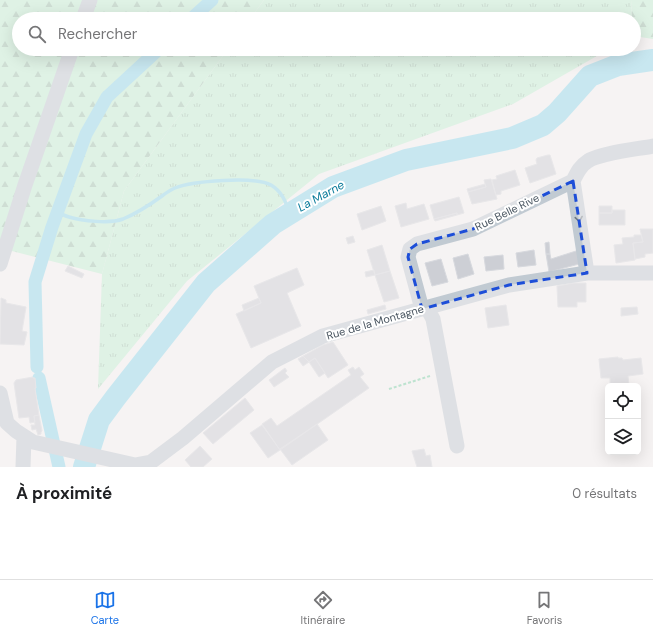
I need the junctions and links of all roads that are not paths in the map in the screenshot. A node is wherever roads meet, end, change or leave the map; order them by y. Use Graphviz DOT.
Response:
graph roads {
  1 [pos="90,0"];
  2 [pos="86,12"];
  3 [pos="70,56"];
  4 [pos="653,146"];
  5 [pos="573,180"];
  6 [pos="0,264"];
  7 [pos="587,273"];
  8 [pos="653,273"];
  9 [pos="425,308"];
  10 [pos="0,393"];
  11 [pos="29,439"];
  12 [pos="457,446"];
  13 [pos="23,467"];
  1 -- 2 [label="street"];
  3 -- 6 [label="street"];
  4 -- 5 [label="street"];
  5 -- 7 [label="street, one-way"];
  5 -- 9 [label="street, Rue Belle Rive"];
  7 -- 8 [label="street, Rue de la Montagne"];
  7 -- 9 [label="street, Rue de la Montagne"];
  9 -- 11 [label="street, Rue de la Montagne"];
  9 -- 12 [label="street"];
  10 -- 11 [label="street"];
  11 -- 13 [label="street"];
}
